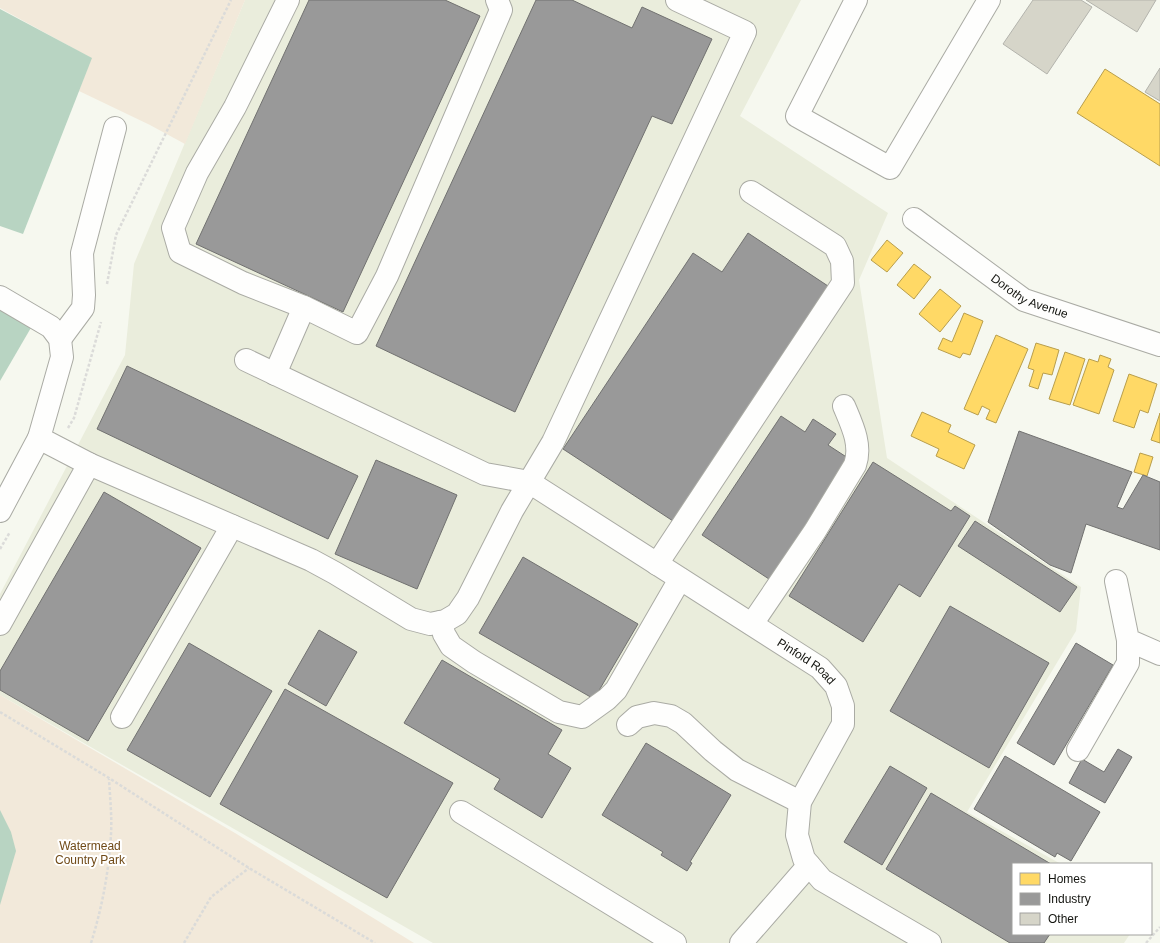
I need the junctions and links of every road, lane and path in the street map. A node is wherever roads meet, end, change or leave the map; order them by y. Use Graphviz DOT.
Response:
graph roads {
  1 [pos="231,0"];
  2 [pos="288,0"];
  3 [pos="497,0"];
  4 [pos="677,0"];
  5 [pos="856,0"];
  6 [pos="989,0"];
  7 [pos="115,128"];
  8 [pos="750,192"];
  9 [pos="914,219"];
  10 [pos="107,288"];
  11 [pos="0,297"];
  12 [pos="304,307"];
  13 [pos="102,318"];
  14 [pos="60,339"];
  15 [pos="1160,345"];
  16 [pos="246,360"];
  17 [pos="275,374"];
  18 [pos="844,406"];
  19 [pos="38,438"];
  20 [pos="58,448"];
  21 [pos="89,464"];
  22 [pos="529,482"];
  23 [pos="0,511"];
  24 [pos="232,526"];
  25 [pos="12,528"];
  26 [pos="0,549"];
  27 [pos="657,564"];
  28 [pos="680,579"];
  29 [pos="1116,581"];
  30 [pos="441,622"];
  31 [pos="0,624"];
  32 [pos="752,624"];
  33 [pos="1128,640"];
  34 [pos="1160,654"];
  35 [pos="0,712"];
  36 [pos="122,717"];
  37 [pos="628,725"];
  38 [pos="1078,750"];
  39 [pos="109,778"];
  40 [pos="800,802"];
  41 [pos="461,812"];
  42 [pos="809,864"];
  43 [pos="249,868"];
  44 [pos="1160,927"];
  45 [pos="91,943"];
  46 [pos="184,943"];
  47 [pos="374,943"];
  48 [pos="675,943"];
  49 [pos="741,943"];
  50 [pos="930,943"];
  51 [pos="1146,943"];
  1 -- 10 [label="path"];
  2 -- 12 [label="street"];
  3 -- 12 [label="street"];
  4 -- 22 [label="street"];
  5 -- 6 [label="street"];
  7 -- 14 [label="street"];
  8 -- 27 [label="street"];
  9 -- 15 [label="street, Dorothy Avenue"];
  11 -- 14 [label="street"];
  12 -- 17 [label="street"];
  13 -- 20 [label="path"];
  14 -- 19 [label="street"];
  16 -- 17 [label="street, Pinfold Road"];
  17 -- 22 [label="street, Pinfold Road"];
  18 -- 32 [label="street"];
  19 -- 20 [label="street"];
  19 -- 23 [label="street"];
  20 -- 21 [label="street"];
  21 -- 24 [label="street"];
  21 -- 31 [label="street"];
  22 -- 27 [label="street, Pinfold Road"];
  22 -- 30 [label="street"];
  24 -- 30 [label="street"];
  24 -- 36 [label="street"];
  25 -- 26 [label="path"];
  27 -- 28 [label="street, Pinfold Road"];
  28 -- 30 [label="street"];
  28 -- 32 [label="street, Pinfold Road"];
  29 -- 33 [label="street"];
  32 -- 40 [label="street, Pinfold Road"];
  33 -- 34 [label="street"];
  33 -- 38 [label="street"];
  35 -- 39 [label="path"];
  37 -- 40 [label="street"];
  39 -- 43 [label="path"];
  39 -- 45 [label="path"];
  40 -- 42 [label="street, Pinfold Road"];
  41 -- 48 [label="street"];
  42 -- 49 [label="street"];
  42 -- 50 [label="street, Pinfold Road"];
  43 -- 46 [label="path"];
  43 -- 47 [label="path"];
  44 -- 51 [label="path"];
}
